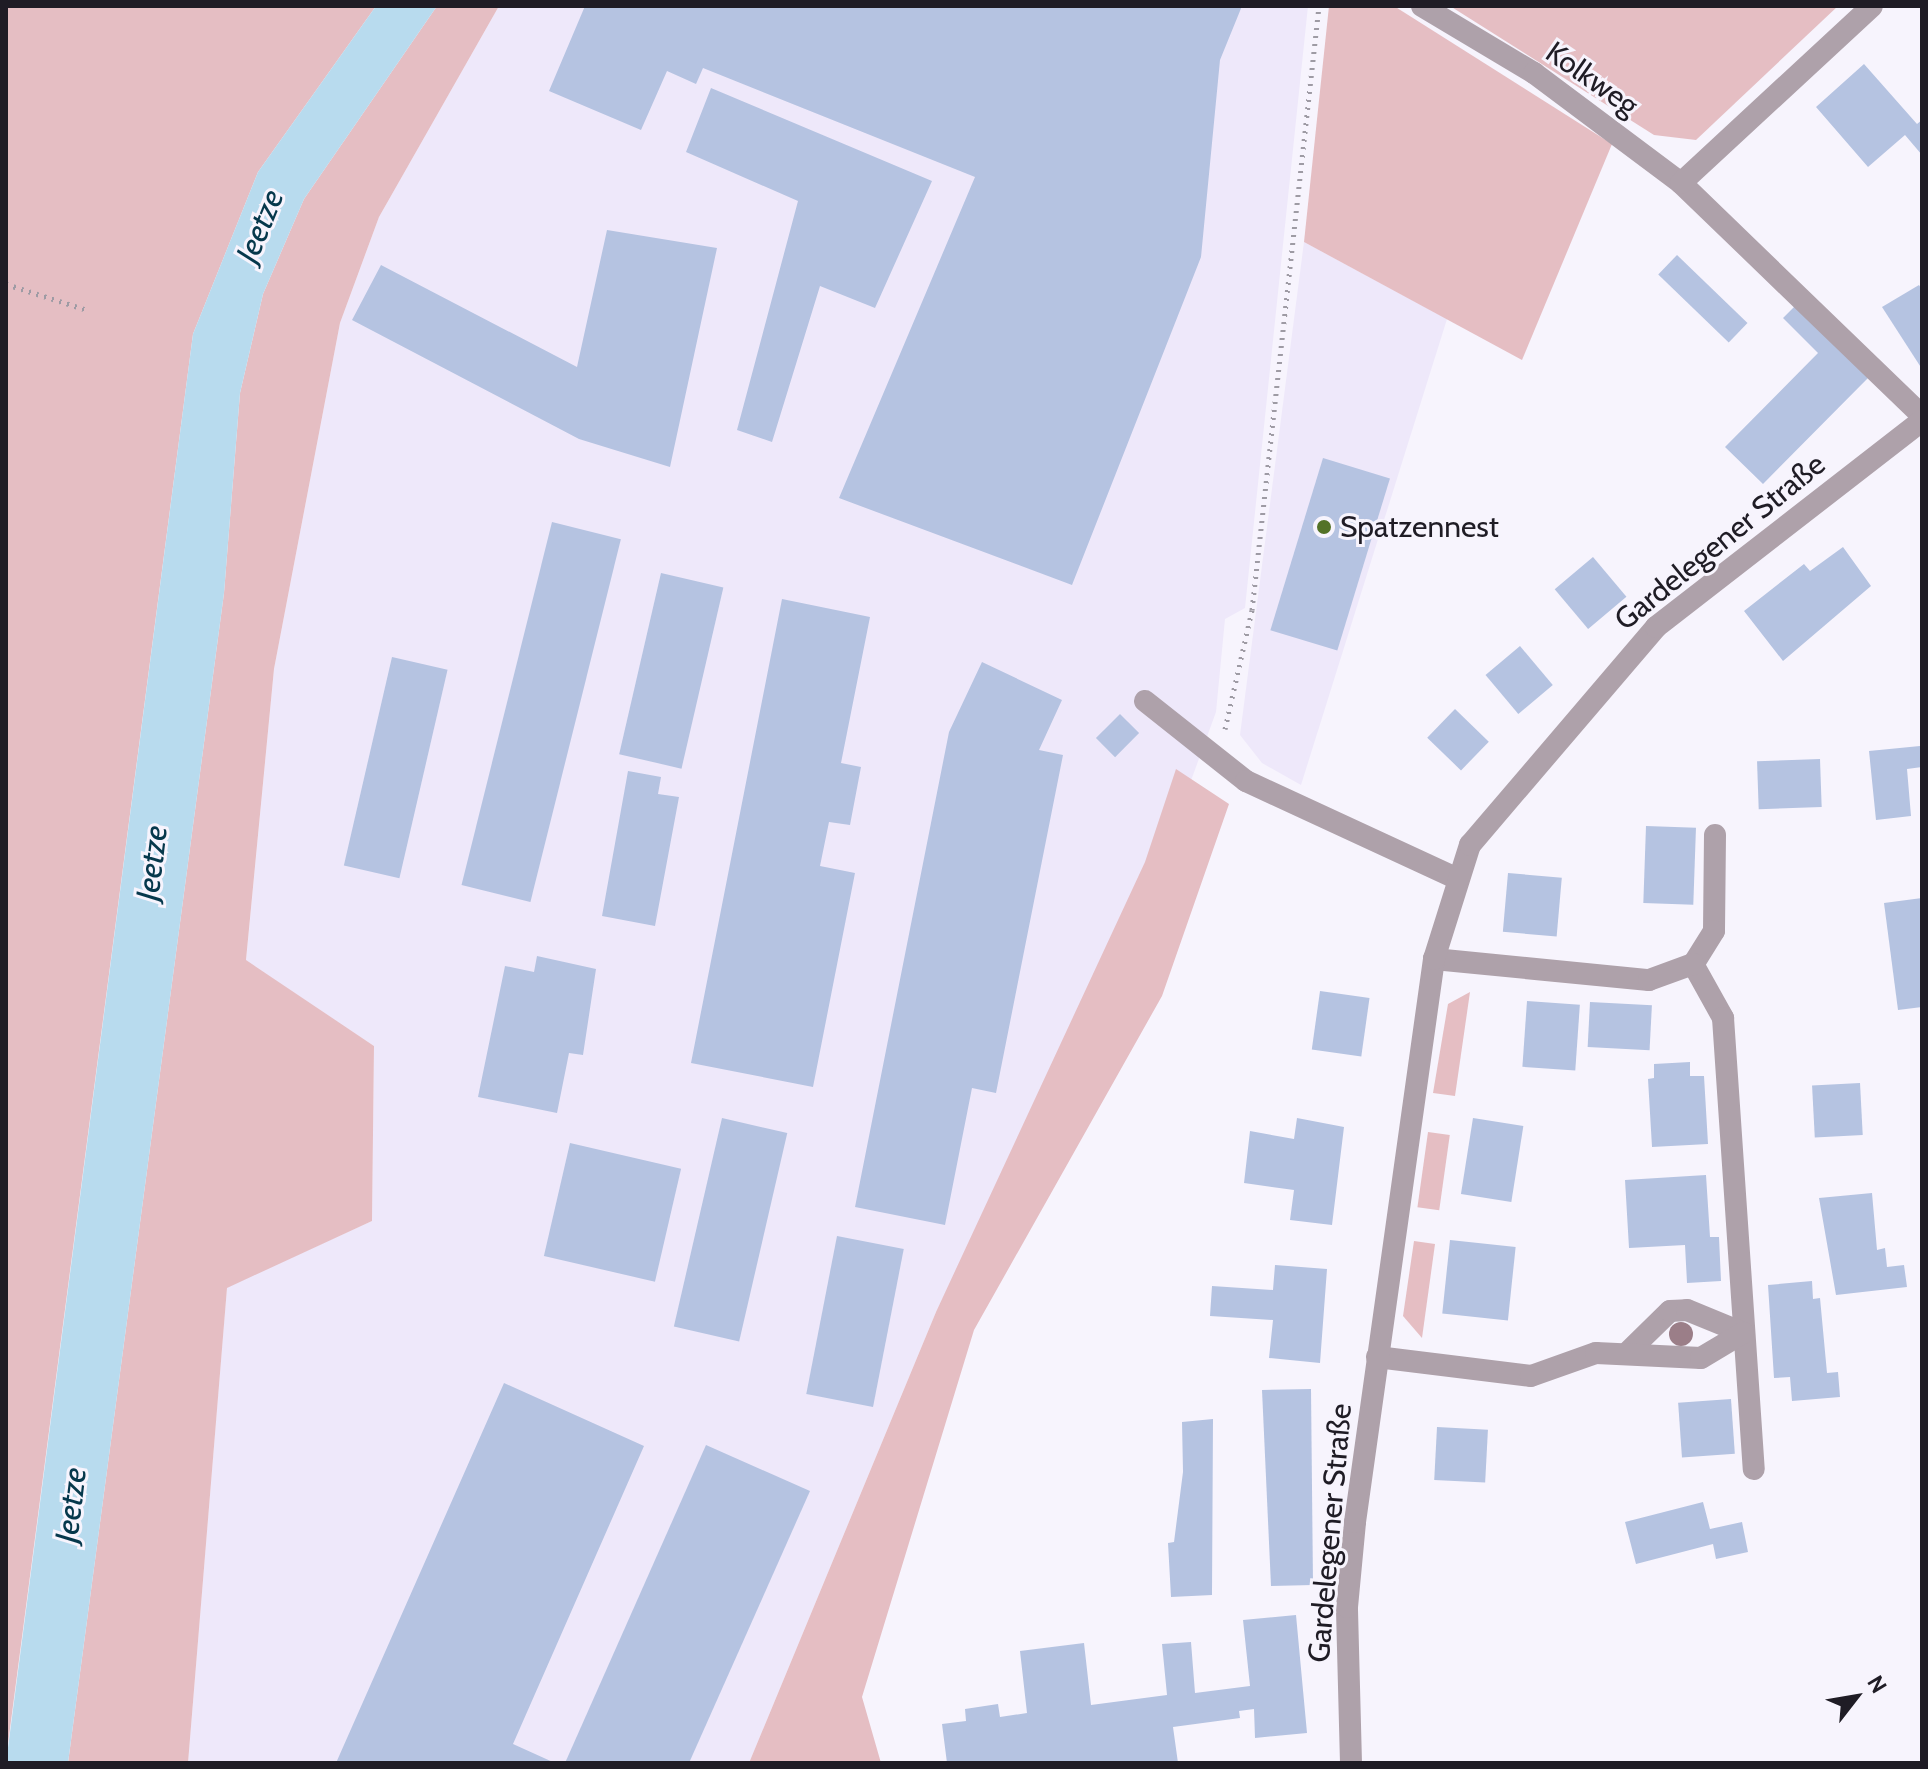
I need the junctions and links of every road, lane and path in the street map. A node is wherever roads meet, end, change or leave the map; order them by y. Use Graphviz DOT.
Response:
graph roads {
  1 [pos="1319,6"];
  2 [pos="1422,6"];
  3 [pos="1872,6"];
  4 [pos="1681,183"];
  5 [pos="6,284"];
  6 [pos="87,310"];
  7 [pos="1922,419"];
  8 [pos="1145,701"];
  9 [pos="1211,755"];
  10 [pos="1715,835"];
  11 [pos="1456,878"];
  12 [pos="1434,959"];
  13 [pos="1693,964"];
  14 [pos="1743,1333"];
  15 [pos="1629,1351"];
  16 [pos="1377,1357"];
  17 [pos="1754,1469"];
  18 [pos="1351,1763"];
  1 -- 9 [label="path"];
  2 -- 4 [label="street, Kolkweg"];
  3 -- 4 [label="street"];
  4 -- 7 [label="street, Kolkweg"];
  5 -- 6 [label="path"];
  7 -- 11 [label="street, Gardelegener Straße"];
  8 -- 9 [label="street"];
  9 -- 11 [label="street"];
  10 -- 13 [label="street"];
  11 -- 12 [label="street, Gardelegener Straße"];
  12 -- 13 [label="street"];
  12 -- 16 [label="street, Gardelegener Straße"];
  13 -- 14 [label="street"];
  14 -- 15 [label="street"];
  14 -- 15 [label="street"];
  14 -- 17 [label="street"];
  15 -- 16 [label="street"];
  16 -- 18 [label="street, Gardelegener Straße"];
}
